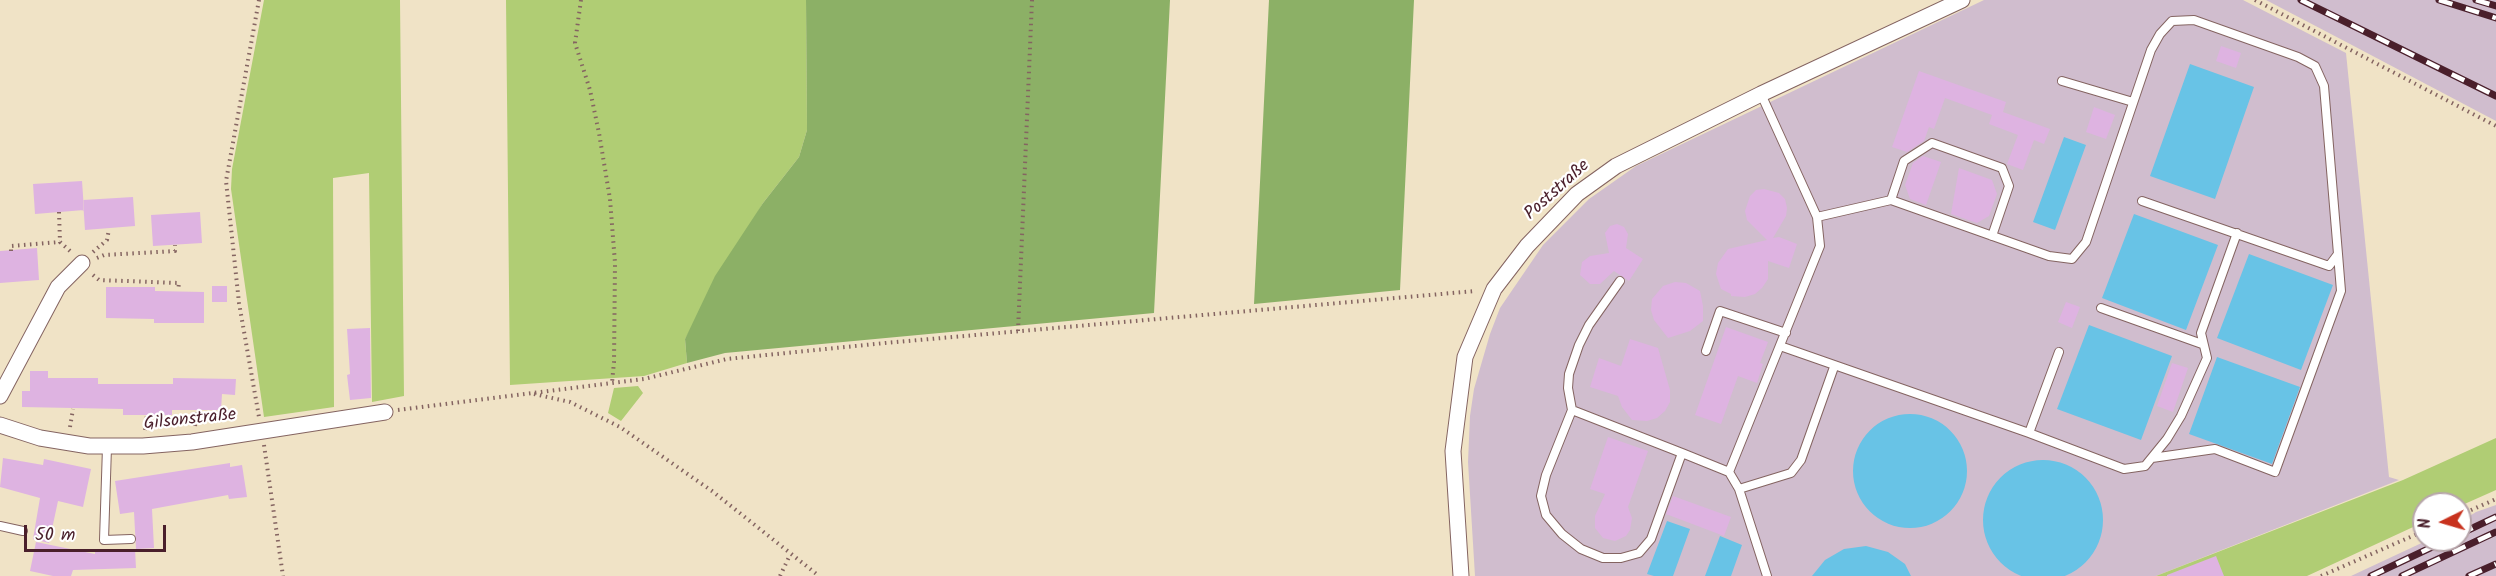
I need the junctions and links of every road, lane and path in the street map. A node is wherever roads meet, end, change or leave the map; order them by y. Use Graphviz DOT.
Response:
graph roads {
  1 [pos="259,0"];
  2 [pos="581,0"];
  3 [pos="1032,0"];
  4 [pos="1962,0"];
  5 [pos="2255,0"];
  6 [pos="2062,81"];
  7 [pos="1761,94"];
  8 [pos="2133,102"];
  9 [pos="2496,126"];
  10 [pos="1891,200"];
  11 [pos="2142,201"];
  12 [pos="59,212"];
  13 [pos="1817,217"];
  14 [pos="109,229"];
  15 [pos="2237,233"];
  16 [pos="1992,236"];
  17 [pos="60,242"];
  18 [pos="175,244"];
  19 [pos="11,251"];
  20 [pos="2338,254"];
  21 [pos="82,263"];
  22 [pos="1620,282"];
  23 [pos="1494,290"];
  24 [pos="178,291"];
  25 [pos="2102,309"];
  26 [pos="1018,331"];
  27 [pos="1786,333"];
  28 [pos="2202,344"];
  29 [pos="1780,346"];
  30 [pos="1706,351"];
  31 [pos="2059,352"];
  32 [pos="1834,367"];
  33 [pos="612,383"];
  34 [pos="530,394"];
  35 [pos="0,396"];
  36 [pos="1572,410"];
  37 [pos="385,412"];
  38 [pos="0,425"];
  39 [pos="262,432"];
  40 [pos="2030,433"];
  41 [pos="107,447"];
  42 [pos="1682,453"];
  43 [pos="2152,458"];
  44 [pos="1729,472"];
  45 [pos="1739,489"];
  46 [pos="2496,499"];
  47 [pos="2472,510"];
  48 [pos="0,526"];
  49 [pos="23,531"];
  50 [pos="2412,536"];
  51 [pos="131,539"];
  52 [pos="790,555"];
  53 [pos="283,576"];
  54 [pos="780,576"];
  55 [pos="819,576"];
  56 [pos="1461,576"];
  57 [pos="1767,576"];
  58 [pos="2321,576"];
  1 -- 39 [label="path"];
  2 -- 33 [label="path"];
  3 -- 26 [label="path"];
  4 -- 7 [label="street, Poststraße"];
  5 -- 9 [label="path"];
  6 -- 8 [label="lane"];
  7 -- 13 [label="lane"];
  7 -- 23 [label="street, Poststraße"];
  8 -- 16 [label="lane"];
  8 -- 20 [label="lane"];
  10 -- 13 [label="lane"];
  10 -- 16 [label="lane"];
  10 -- 16 [label="lane"];
  11 -- 15 [label="lane"];
  12 -- 17 [label="path"];
  13 -- 27 [label="lane"];
  14 -- 21 [label="path"];
  15 -- 20 [label="lane"];
  15 -- 28 [label="lane"];
  17 -- 19 [label="path"];
  17 -- 21 [label="path"];
  18 -- 21 [label="path"];
  20 -- 43 [label="lane"];
  21 -- 24 [label="path"];
  21 -- 35 [label="street"];
  22 -- 36 [label="lane"];
  23 -- 26 [label="path"];
  23 -- 56 [label="street, Poststraße"];
  25 -- 28 [label="lane"];
  26 -- 33 [label="path"];
  27 -- 29 [label="lane"];
  27 -- 30 [label="lane"];
  28 -- 43 [label="lane"];
  29 -- 32 [label="lane"];
  29 -- 44 [label="lane"];
  31 -- 40 [label="lane"];
  32 -- 40 [label="lane"];
  32 -- 45 [label="lane"];
  33 -- 34 [label="path"];
  34 -- 37 [label="path"];
  34 -- 52 [label="path"];
  36 -- 42 [label="lane"];
  36 -- 42 [label="lane"];
  37 -- 39 [label="street, Gilsonstraße"];
  38 -- 41 [label="street, Gilsonstraße"];
  39 -- 41 [label="street, Gilsonstraße"];
  39 -- 53 [label="path"];
  40 -- 43 [label="lane"];
  41 -- 51 [label="lane"];
  42 -- 44 [label="lane"];
  44 -- 45 [label="lane"];
  45 -- 57 [label="lane"];
  46 -- 47 [label="path"];
  48 -- 49 [label="lane"];
  50 -- 58 [label="path"];
  52 -- 54 [label="path"];
  52 -- 55 [label="path"];
}
